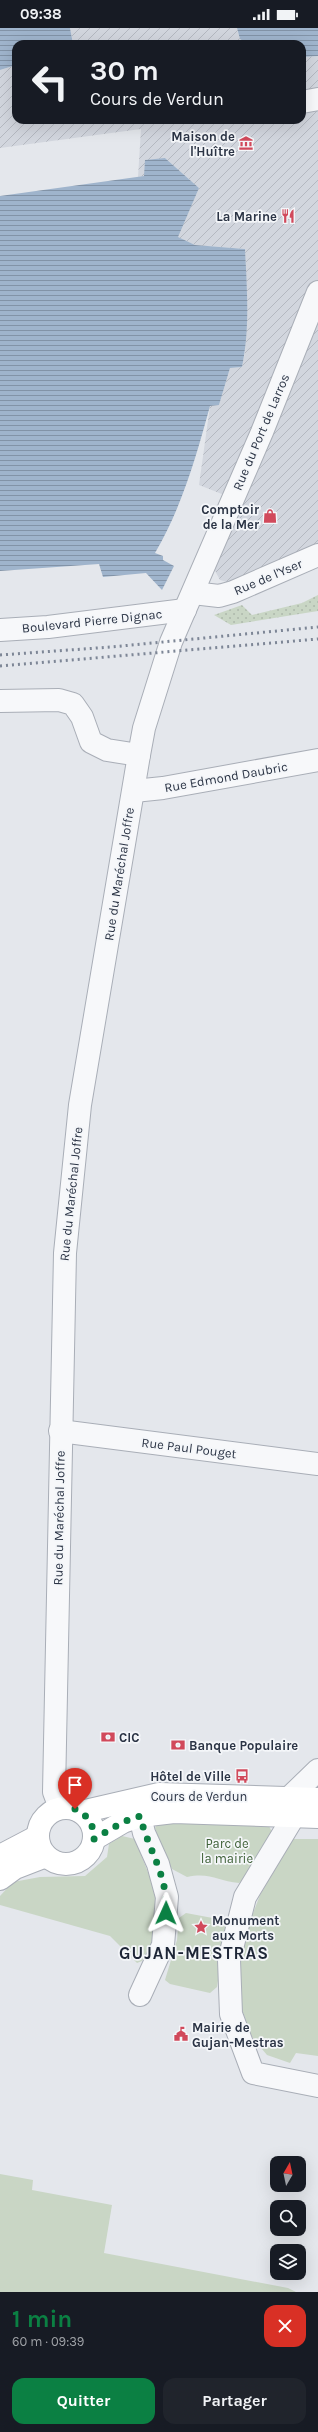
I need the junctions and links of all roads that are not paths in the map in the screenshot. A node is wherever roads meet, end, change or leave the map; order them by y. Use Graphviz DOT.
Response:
graph roads {
  1 [pos="318,100"];
  2 [pos="306,102"];
  3 [pos="318,292"];
  4 [pos="318,555"];
  5 [pos="189,601"];
  6 [pos="0,630"];
  7 [pos="0,701"];
  8 [pos="139,755"];
  9 [pos="318,760"];
  10 [pos="134,791"];
  11 [pos="60,1431"];
  12 [pos="318,1464"];
  13 [pos="318,1770"];
  14 [pos="318,1798"];
  15 [pos="292,1807"];
  16 [pos="71,1810"];
  17 [pos="140,1816"];
  18 [pos="318,1817"];
  19 [pos="38,1836"];
  20 [pos="94,1839"];
  21 [pos="0,1856"];
  22 [pos="46,1856"];
  23 [pos="0,1878"];
  24 [pos="140,1996"];
  25 [pos="318,2086"];
  1 -- 2 [label="street"];
  3 -- 5 [label="street, Rue du Port de Larros"];
  4 -- 5 [label="street, Rue de l'Yser"];
  5 -- 6 [label="street, Boulevard Pierre Dignac"];
  5 -- 8 [label="street, Rue du Maréchal Joffre"];
  7 -- 8 [label="street"];
  8 -- 10 [label="street, Rue du Maréchal Joffre"];
  9 -- 10 [label="street, Rue Edmond Daubric"];
  10 -- 11 [label="street, Rue du Maréchal Joffre"];
  11 -- 12 [label="street, Rue Paul Pouget"];
  11 -- 16 [label="street, Rue du Maréchal Joffre"];
  13 -- 15 [label="street"];
  14 -- 15 [label="main road, Cours de Verdun"];
  15 -- 16 [label="main road, Cours de Verdun"];
  15 -- 17 [label="main road, Cours de Verdun"];
  15 -- 18 [label="main road, Cours de Verdun"];
  15 -- 25 [label="street"];
  16 -- 19 [label="main road"];
  16 -- 20 [label="main road"];
  17 -- 20 [label="main road, Cours de Verdun"];
  17 -- 24 [label="street"];
  19 -- 21 [label="main road"];
  19 -- 22 [label="main road"];
  20 -- 22 [label="main road"];
  22 -- 23 [label="main road"];
}
